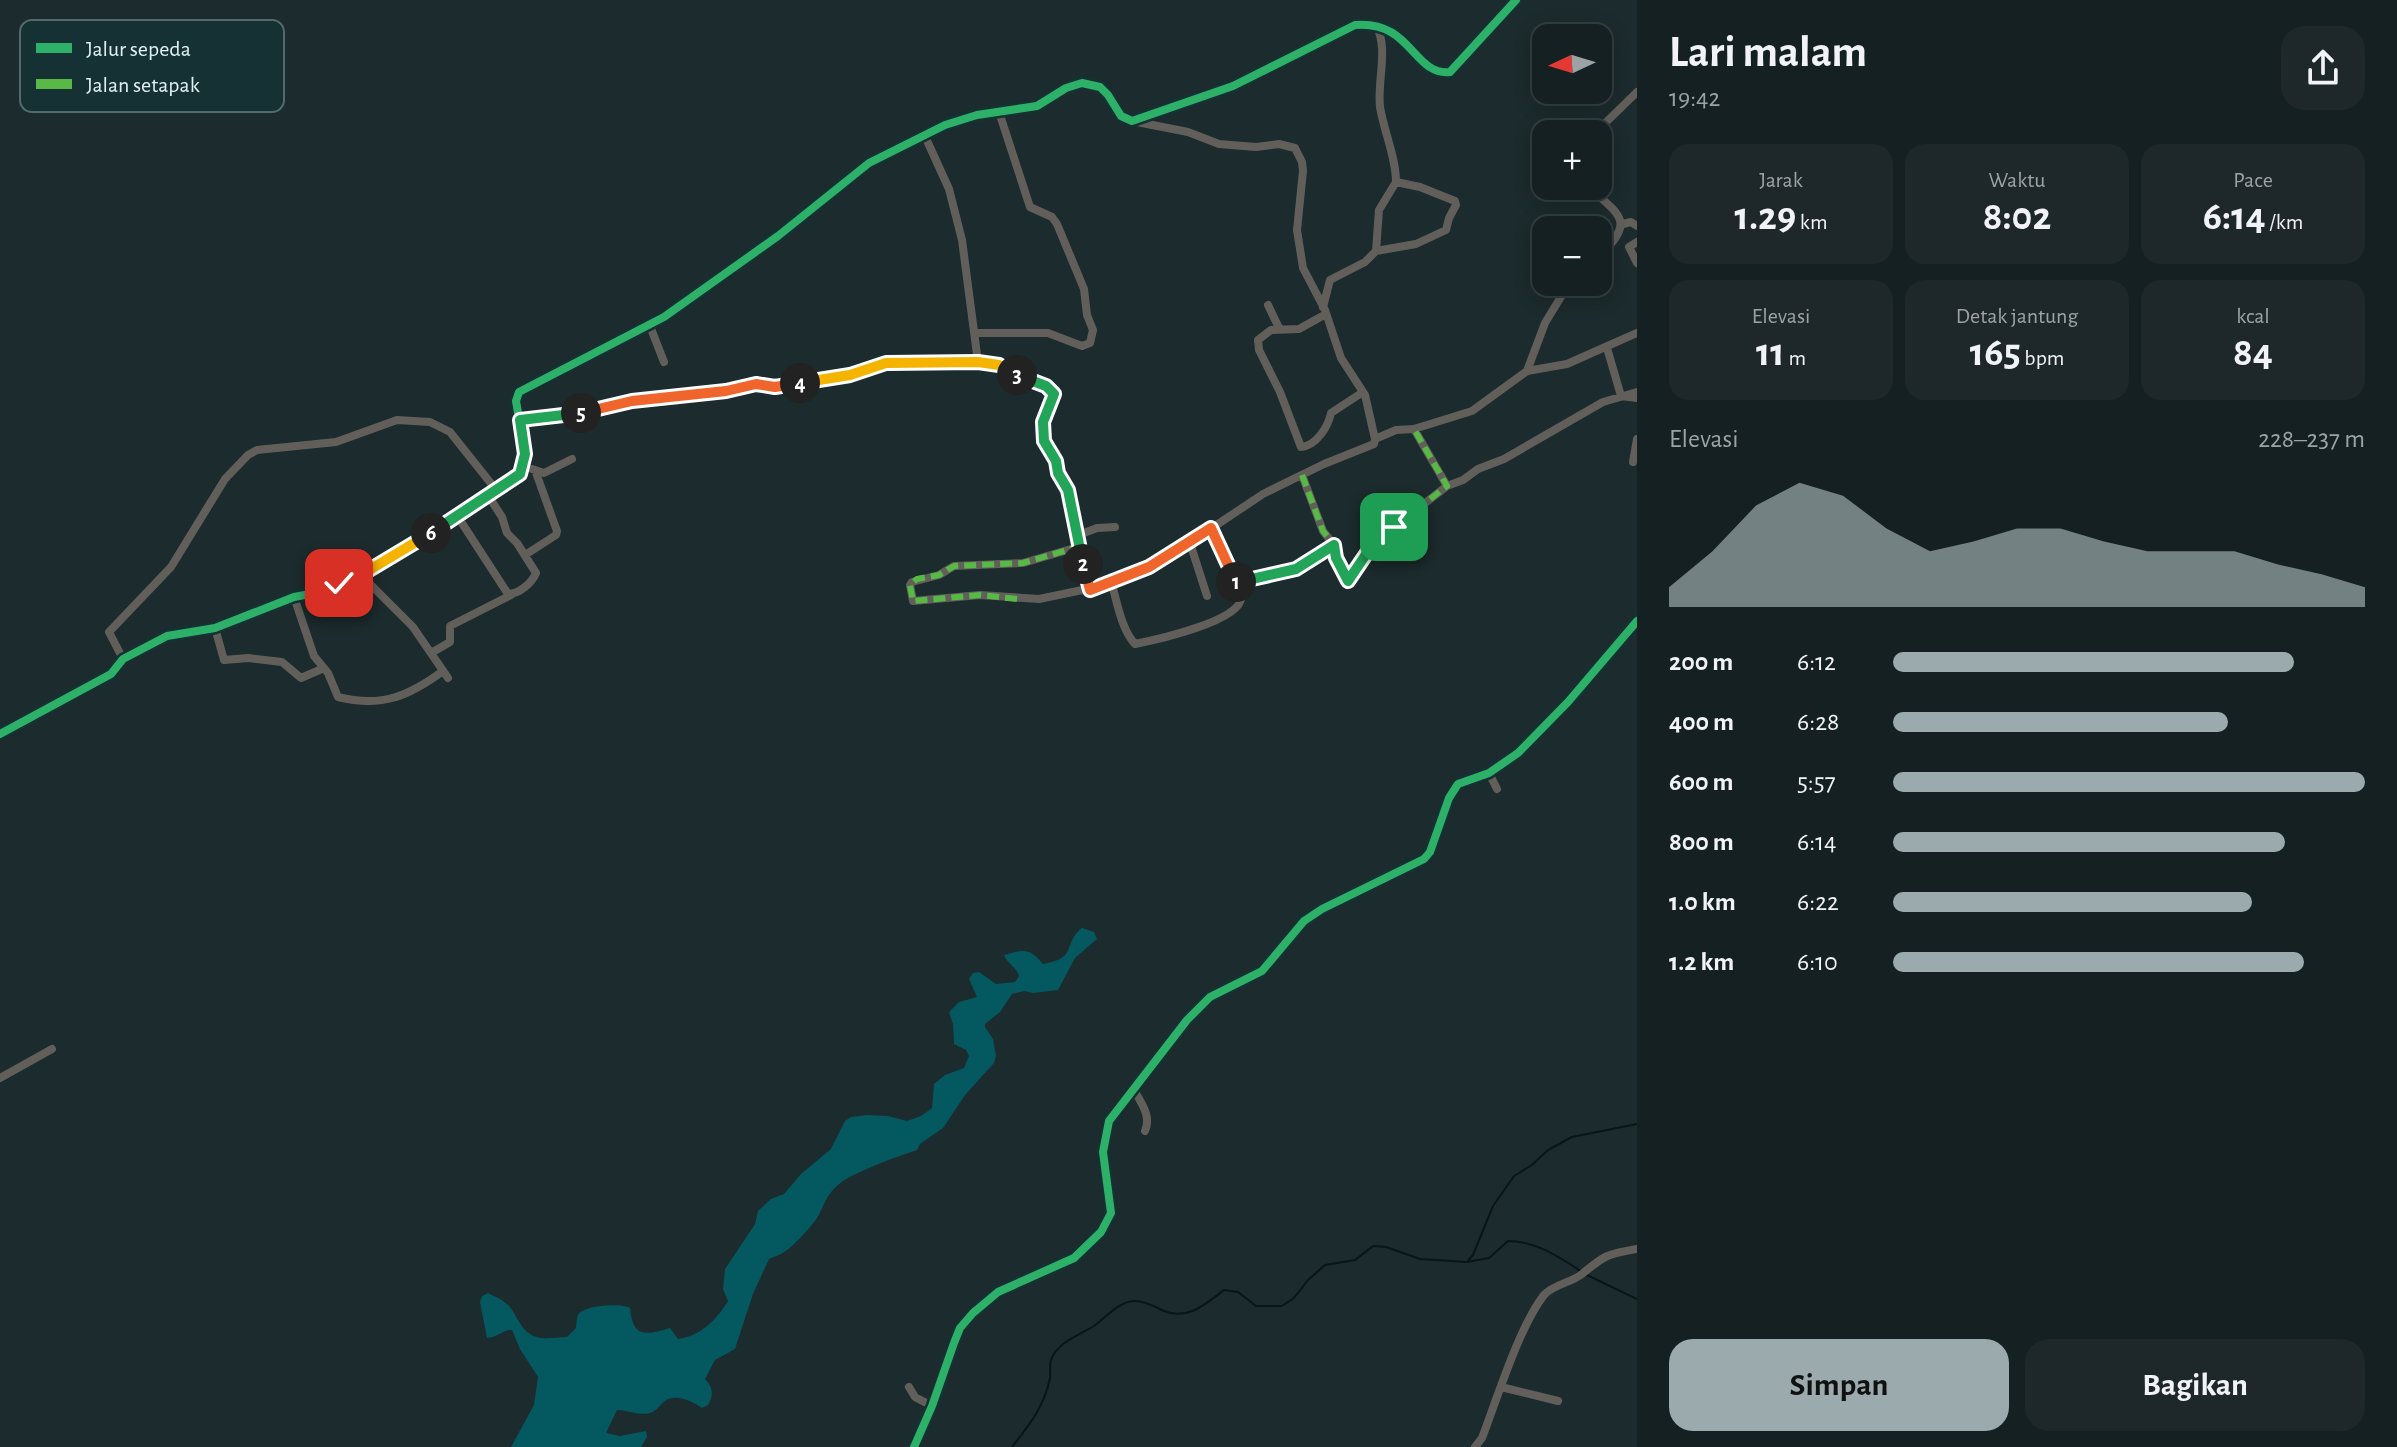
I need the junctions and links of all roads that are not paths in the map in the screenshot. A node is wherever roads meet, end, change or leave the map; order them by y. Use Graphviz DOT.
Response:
graph roads {
  1 [pos="1516,0"];
  2 [pos="1375,25"];
  3 [pos="1637,92"];
  4 [pos="999,112"];
  5 [pos="1608,120"];
  6 [pos="1132,121"];
  7 [pos="924,134"];
  8 [pos="1396,182"];
  9 [pos="1606,200"];
  10 [pos="1623,224"];
  11 [pos="1637,226"];
  12 [pos="1637,242"];
  13 [pos="1612,246"];
  14 [pos="1376,251"];
  15 [pos="1637,263"];
  16 [pos="1561,296"];
  17 [pos="1268,305"];
  18 [pos="1325,310"];
  19 [pos="650,326"];
  20 [pos="1279,328"];
  21 [pos="975,333"];
  22 [pos="1637,333"];
  23 [pos="1607,348"];
  24 [pos="664,362"];
  25 [pos="978,362"];
  26 [pos="1527,371"];
  27 [pos="1363,392"];
  28 [pos="1637,392"];
  29 [pos="1621,396"];
  30 [pos="1637,398"];
  31 [pos="520,420"];
  32 [pos="1414,429"];
  33 [pos="1375,439"];
  34 [pos="1637,439"];
  35 [pos="572,459"];
  36 [pos="1633,462"];
  37 [pos="524,464"];
  38 [pos="535,470"];
  39 [pos="1302,475"];
  40 [pos="1447,486"];
  41 [pos="493,494"];
  42 [pos="458,517"];
  43 [pos="1115,527"];
  44 [pos="1211,528"];
  45 [pos="1076,536"];
  46 [pos="1190,543"];
  47 [pos="1334,545"];
  48 [pos="1078,547"];
  49 [pos="525,555"];
  50 [pos="361,575"];
  51 [pos="1111,581"];
  52 [pos="1238,587"];
  53 [pos="1090,590"];
  54 [pos="511,595"];
  55 [pos="1207,596"];
  56 [pos="294,597"];
  57 [pos="1637,621"];
  58 [pos="215,628"];
  59 [pos="431,653"];
  60 [pos="123,659"];
  61 [pos="324,668"];
  62 [pos="0,734"];
  63 [pos="1489,773"];
  64 [pos="1497,789"];
  65 [pos="52,1049"];
  66 [pos="0,1078"];
  67 [pos="1133,1088"];
  68 [pos="1145,1131"];
  69 [pos="1637,1249"];
  70 [pos="909,1387"];
  71 [pos="1501,1387"];
  72 [pos="1558,1401"];
  73 [pos="932,1406"];
  74 [pos="914,1447"];
  75 [pos="1475,1447"];
  1 -- 2 [label="street"];
  2 -- 6 [label="street"];
  2 -- 8 [label="street"];
  3 -- 5 [label="street"];
  4 -- 6 [label="street"];
  4 -- 7 [label="street"];
  4 -- 21 [label="street"];
  6 -- 18 [label="street"];
  7 -- 19 [label="street"];
  7 -- 21 [label="street"];
  8 -- 14 [label="street"];
  8 -- 14 [label="street"];
  9 -- 10 [label="street"];
  10 -- 11 [label="street"];
  10 -- 13 [label="street"];
  12 -- 15 [label="street"];
  14 -- 18 [label="street"];
  16 -- 26 [label="street"];
  17 -- 20 [label="street"];
  18 -- 20 [label="street"];
  18 -- 27 [label="street"];
  19 -- 24 [label="street"];
  19 -- 31 [label="street"];
  20 -- 27 [label="street"];
  21 -- 25 [label="street"];
  22 -- 23 [label="street"];
  23 -- 26 [label="street"];
  23 -- 29 [label="street"];
  25 -- 31 [label="street"];
  25 -- 45 [label="street"];
  26 -- 32 [label="street"];
  27 -- 33 [label="street"];
  28 -- 29 [label="street"];
  29 -- 30 [label="street"];
  29 -- 40 [label="street"];
  31 -- 37 [label="street"];
  32 -- 33 [label="street"];
  32 -- 40 [label="street"];
  33 -- 39 [label="street"];
  34 -- 36 [label="street"];
  35 -- 38 [label="street"];
  37 -- 38 [label="street"];
  37 -- 41 [label="street"];
  38 -- 49 [label="street"];
  39 -- 44 [label="street"];
  39 -- 47 [label="street"];
  40 -- 47 [label="street"];
  41 -- 42 [label="street"];
  41 -- 49 [label="street"];
  41 -- 60 [label="street"];
  42 -- 50 [label="street"];
  42 -- 54 [label="street"];
  43 -- 45 [label="street"];
  44 -- 46 [label="street"];
  44 -- 52 [label="street"];
  45 -- 48 [label="street"];
  46 -- 51 [label="street"];
  46 -- 55 [label="street"];
  47 -- 52 [label="street"];
  48 -- 53 [label="street"];
  48 -- 53 [label="street"];
  49 -- 54 [label="street"];
  50 -- 56 [label="street"];
  50 -- 59 [label="street"];
  51 -- 52 [label="street"];
  51 -- 53 [label="street"];
  54 -- 59 [label="street"];
  56 -- 58 [label="street"];
  56 -- 61 [label="street"];
  57 -- 63 [label="street"];
  58 -- 60 [label="street"];
  58 -- 61 [label="street"];
  59 -- 61 [label="street"];
  60 -- 62 [label="street"];
  63 -- 64 [label="street"];
  63 -- 67 [label="street"];
  65 -- 66 [label="street"];
  67 -- 68 [label="street"];
  67 -- 73 [label="street"];
  69 -- 71 [label="street"];
  70 -- 73 [label="street"];
  71 -- 72 [label="street"];
  71 -- 75 [label="street"];
  73 -- 74 [label="street"];
}
